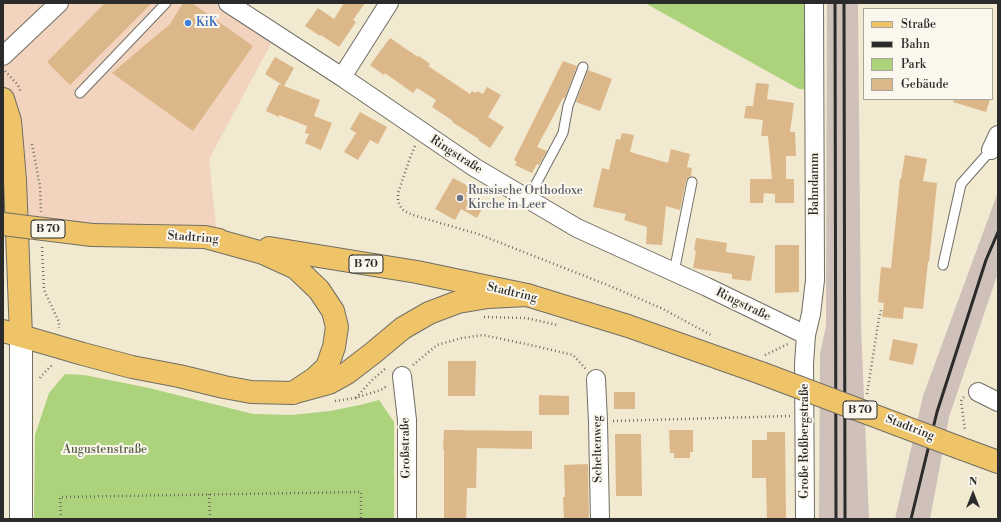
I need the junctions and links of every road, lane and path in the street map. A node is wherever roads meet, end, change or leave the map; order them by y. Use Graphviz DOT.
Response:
graph roads {
  1 [pos="59,3"];
  2 [pos="166,3"];
  3 [pos="228,3"];
  4 [pos="389,3"];
  5 [pos="814,3"];
  6 [pos="3,56"];
  7 [pos="583,68"];
  8 [pos="342,77"];
  9 [pos="80,93"];
  10 [pos="3,99"];
  11 [pos="423,133"];
  12 [pos="994,143"];
  13 [pos="692,182"];
  14 [pos="528,199"];
  15 [pos="3,224"];
  16 [pos="92,235"];
  17 [pos="3,236"];
  18 [pos="205,237"];
  19 [pos="943,265"];
  20 [pos="674,272"];
  21 [pos="44,290"];
  22 [pos="526,295"];
  23 [pos="881,310"];
  24 [pos="483,317"];
  25 [pos="59,322"];
  26 [pos="563,326"];
  27 [pos="12,334"];
  28 [pos="712,335"];
  29 [pos="806,335"];
  30 [pos="790,343"];
  31 [pos="57,360"];
  32 [pos="762,364"];
  33 [pos="804,364"];
  34 [pos="395,371"];
  35 [pos="41,376"];
  36 [pos="596,379"];
  37 [pos="978,392"];
  38 [pos="293,393"];
  39 [pos="867,396"];
  40 [pos="355,398"];
  41 [pos="961,402"];
  42 [pos="998,402"];
  43 [pos="804,416"];
  44 [pos="598,422"];
  45 [pos="963,440"];
  46 [pos="998,462"];
  47 [pos="209,494"];
  48 [pos="21,519"];
  49 [pos="61,519"];
  50 [pos="210,519"];
  51 [pos="362,519"];
  52 [pos="408,519"];
  53 [pos="600,519"];
  54 [pos="805,519"];
  1 -- 6 [label="street"];
  2 -- 9 [label="lane"];
  3 -- 8 [label="street, Ringstraße"];
  4 -- 8 [label="street"];
  5 -- 29 [label="street, Bahndamm"];
  7 -- 14 [label="lane"];
  8 -- 11 [label="street, Ringstraße"];
  10 -- 27 [label="main road, B 70"];
  11 -- 14 [label="street, Ringstraße"];
  11 -- 28 [label="path"];
  12 -- 19 [label="lane"];
  13 -- 20 [label="lane"];
  14 -- 20 [label="street, Ringstraße"];
  15 -- 16 [label="main road, B 70, bridge"];
  16 -- 17 [label="main road, Stadtring, bridge"];
  16 -- 18 [label="main road, Stadtring / B 70"];
  18 -- 22 [label="main road, Stadtring / B 70"];
  18 -- 38 [label="main road"];
  20 -- 29 [label="street, Ringstraße"];
  21 -- 25 [label="path"];
  22 -- 32 [label="main road, Stadtring / B 70"];
  22 -- 38 [label="main road, B 70"];
  23 -- 39 [label="path"];
  24 -- 26 [label="path"];
  27 -- 38 [label="main road, B 70"];
  27 -- 48 [label="street"];
  29 -- 33 [label="street, Bahndamm"];
  30 -- 32 [label="path"];
  31 -- 35 [label="path"];
  32 -- 45 [label="main road, Stadtring / B 70, bridge"];
  33 -- 43 [label="street, Große Roßbergstraße"];
  34 -- 36 [label="path"];
  34 -- 40 [label="path"];
  34 -- 52 [label="street, Großstraße"];
  36 -- 44 [label="street, Scheltenweg"];
  37 -- 42 [label="street"];
  41 -- 45 [label="path"];
  43 -- 44 [label="path"];
  43 -- 54 [label="street, Große Roßbergstraße"];
  44 -- 53 [label="street, Scheltenweg"];
  45 -- 46 [label="main road, Stadtring / B 70"];
  47 -- 49 [label="path"];
  47 -- 50 [label="path"];
  47 -- 51 [label="path"];
}
